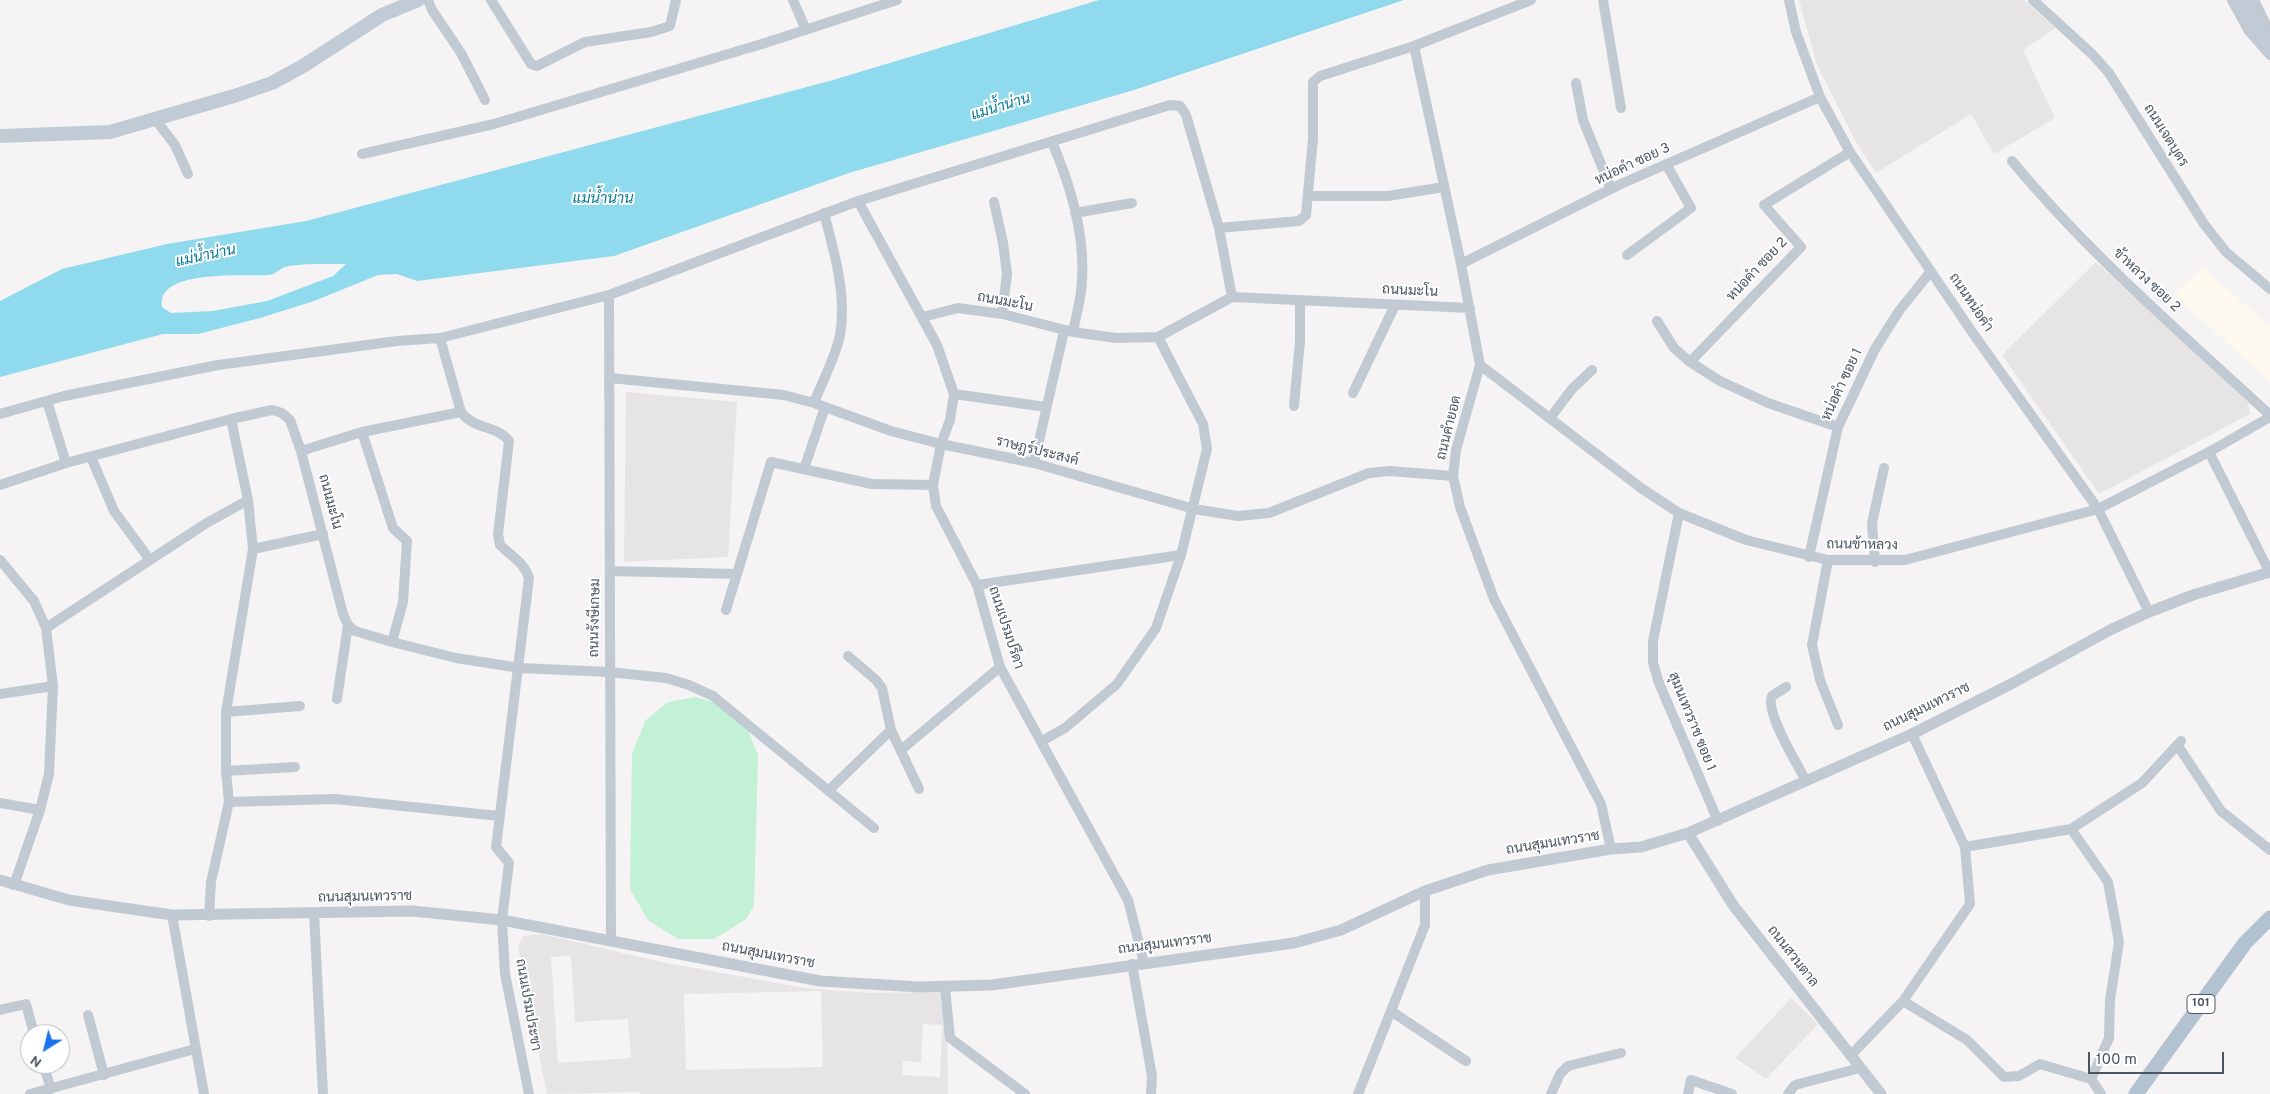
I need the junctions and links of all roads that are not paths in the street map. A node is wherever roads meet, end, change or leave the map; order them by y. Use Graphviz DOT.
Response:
graph roads {
  1 [pos="418,0"];
  2 [pos="428,0"];
  3 [pos="491,0"];
  4 [pos="676,0"];
  5 [pos="793,0"];
  6 [pos="897,0"];
  7 [pos="1531,0"];
  8 [pos="1603,0"];
  9 [pos="1789,0"];
  10 [pos="2033,0"];
  11 [pos="2232,0"];
  12 [pos="2242,0"];
  13 [pos="2254,0"];
  14 [pos="806,30"];
  15 [pos="2270,33"];
  16 [pos="1414,46"];
  17 [pos="2270,46"];
  18 [pos="2270,55"];
  19 [pos="1576,83"];
  20 [pos="1820,97"];
  21 [pos="485,100"];
  22 [pos="1621,108"];
  23 [pos="156,119"];
  24 [pos="0,136"];
  25 [pos="1052,142"];
  26 [pos="1850,152"];
  27 [pos="362,154"];
  28 [pos="2012,161"];
  29 [pos="1666,164"];
  30 [pos="188,174"];
  31 [pos="1444,187"];
  32 [pos="1612,189"];
  33 [pos="1308,196"];
  34 [pos="858,201"];
  35 [pos="994,202"];
  36 [pos="1132,203"];
  37 [pos="824,213"];
  38 [pos="1075,213"];
  39 [pos="1219,228"];
  40 [pos="1627,255"];
  41 [pos="1461,264"];
  42 [pos="1931,271"];
  43 [pos="2270,289"];
  44 [pos="609,295"];
  45 [pos="1232,297"];
  46 [pos="1300,301"];
  47 [pos="1395,305"];
  48 [pos="1470,308"];
  49 [pos="1002,314"];
  50 [pos="923,317"];
  51 [pos="1657,321"];
  52 [pos="1069,331"];
  53 [pos="1158,337"];
  54 [pos="440,338"];
  55 [pos="1690,362"];
  56 [pos="1480,365"];
  57 [pos="1592,370"];
  58 [pos="610,378"];
  59 [pos="1353,393"];
  60 [pos="954,394"];
  61 [pos="47,401"];
  62 [pos="814,403"];
  63 [pos="1294,406"];
  64 [pos="825,407"];
  65 [pos="1046,407"];
  66 [pos="461,412"];
  67 [pos="0,414"];
  68 [pos="2270,416"];
  69 [pos="1550,418"];
  70 [pos="231,419"];
  71 [pos="1838,427"];
  72 [pos="362,432"];
  73 [pos="941,444"];
  74 [pos="301,451"];
  75 [pos="2209,452"];
  76 [pos="91,456"];
  77 [pos="66,463"];
  78 [pos="1034,464"];
  79 [pos="1884,468"];
  80 [pos="804,469"];
  81 [pos="1453,476"];
  82 [pos="0,485"];
  83 [pos="933,485"];
  84 [pos="248,500"];
  85 [pos="1194,509"];
  86 [pos="2098,509"];
  87 [pos="1679,514"];
  88 [pos="323,534"];
  89 [pos="253,549"];
  90 [pos="1181,555"];
  91 [pos="1809,557"];
  92 [pos="0,560"];
  93 [pos="150,560"];
  94 [pos="1828,560"];
  95 [pos="1875,562"];
  96 [pos="611,571"];
  97 [pos="2270,572"];
  98 [pos="737,574"];
  99 [pos="977,585"];
  100 [pos="726,610"];
  101 [pos="2149,612"];
  102 [pos="348,625"];
  103 [pos="46,628"];
  104 [pos="392,642"];
  105 [pos="848,656"];
  106 [pos="1000,667"];
  107 [pos="520,668"];
  108 [pos="609,672"];
  109 [pos="52,686"];
  110 [pos="1786,687"];
  111 [pos="0,694"];
  112 [pos="337,699"];
  113 [pos="300,706"];
  114 [pos="226,712"];
  115 [pos="1838,725"];
  116 [pos="891,730"];
  117 [pos="1912,734"];
  118 [pos="1042,742"];
  119 [pos="901,750"];
  120 [pos="295,767"];
  121 [pos="226,771"];
  122 [pos="1806,781"];
  123 [pos="919,789"];
  124 [pos="828,790"];
  125 [pos="229,802"];
  126 [pos="0,803"];
  127 [pos="40,810"];
  128 [pos="499,816"];
  129 [pos="1718,821"];
  130 [pos="874,828"];
  131 [pos="2071,829"];
  132 [pos="1688,833"];
  133 [pos="1965,848"];
  134 [pos="1611,849"];
  135 [pos="2270,850"];
  136 [pos="0,880"];
  137 [pos="14,884"];
  138 [pos="1425,891"];
  139 [pos="314,913"];
  140 [pos="172,915"];
  141 [pos="209,916"];
  142 [pos="2270,918"];
  143 [pos="502,920"];
  144 [pos="611,940"];
  145 [pos="1138,963"];
  146 [pos="945,987"];
  147 [pos="1903,1000"];
  148 [pos="0,1010"];
  149 [pos="1391,1011"];
  150 [pos="88,1014"];
  151 [pos="31,1024"];
  152 [pos="195,1049"];
  153 [pos="1621,1053"];
  154 [pos="1850,1056"];
  155 [pos="1466,1061"];
  156 [pos="1860,1068"];
  157 [pos="46,1074"];
  158 [pos="104,1075"];
  159 [pos="2090,1079"];
  160 [pos="51,1089"];
  161 [pos="30,1094"];
  162 [pos="204,1094"];
  163 [pos="323,1094"];
  164 [pos="529,1094"];
  165 [pos="1025,1094"];
  166 [pos="1151,1094"];
  167 [pos="1358,1094"];
  168 [pos="1551,1094"];
  169 [pos="1688,1094"];
  170 [pos="1732,1094"];
  171 [pos="1788,1094"];
  172 [pos="1881,1094"];
  173 [pos="2101,1094"];
  174 [pos="2136,1094"];
  1 -- 23 [label="main road"];
  2 -- 21 [label="street"];
  3 -- 4 [label="street"];
  5 -- 14 [label="street"];
  6 -- 14 [label="street"];
  7 -- 16 [label="street"];
  8 -- 22 [label="street"];
  9 -- 20 [label="street, ถนนหน่อคำ"];
  10 -- 43 [label="street, ถนนเจตบุตร"];
  11 -- 18 [label="street"];
  12 -- 17 [label="main road"];
  13 -- 15 [label="street"];
  14 -- 27 [label="street"];
  16 -- 31 [label="street, ถนนคำยอด"];
  16 -- 33 [label="street"];
  19 -- 32 [label="street"];
  20 -- 26 [label="street, ถนนหน่อคำ"];
  20 -- 29 [label="street, หน่อคำ ซอย 3"];
  23 -- 24 [label="main road"];
  23 -- 30 [label="street"];
  25 -- 34 [label="street"];
  25 -- 38 [label="street"];
  25 -- 39 [label="street"];
  26 -- 42 [label="street, ถนนหน่อคำ"];
  26 -- 55 [label="street, หน่อคำ ซอย 2"];
  28 -- 68 [label="street, ข้าหลวง ซอย 2"];
  29 -- 32 [label="street, หน่อคำ ซอย 3"];
  29 -- 40 [label="street"];
  31 -- 33 [label="street"];
  31 -- 41 [label="street, ถนนคำยอด"];
  32 -- 41 [label="street, หน่อคำ ซอย 3"];
  33 -- 39 [label="street"];
  34 -- 37 [label="street"];
  34 -- 50 [label="street"];
  35 -- 49 [label="street"];
  36 -- 38 [label="street"];
  37 -- 44 [label="street"];
  37 -- 62 [label="street"];
  38 -- 52 [label="street"];
  39 -- 45 [label="street"];
  41 -- 48 [label="street, ถนนคำยอด"];
  42 -- 71 [label="street, หน่อคำ ซอย 1"];
  42 -- 86 [label="street, ถนนหน่อคำ"];
  44 -- 54 [label="street"];
  44 -- 58 [label="street, ถนนรังษีเกษม"];
  45 -- 46 [label="street, ถนนมะโน"];
  45 -- 53 [label="street, ถนนมะโน"];
  46 -- 47 [label="street, ถนนมะโน"];
  46 -- 63 [label="street"];
  47 -- 48 [label="street, ถนนมะโน"];
  47 -- 59 [label="street"];
  48 -- 56 [label="street, ถนนคำยอด"];
  49 -- 50 [label="street, ถนนมะโน"];
  49 -- 52 [label="street, ถนนมะโน"];
  50 -- 60 [label="street, ถนนเปรมปรีดา"];
  51 -- 55 [label="street"];
  52 -- 53 [label="street, ถนนมะโน"];
  52 -- 65 [label="street"];
  53 -- 85 [label="street"];
  54 -- 61 [label="street"];
  54 -- 66 [label="street"];
  55 -- 71 [label="street"];
  56 -- 69 [label="street, ถนนข้าหลวง"];
  56 -- 81 [label="street, ถนนคำยอด"];
  57 -- 69 [label="street"];
  58 -- 62 [label="street, ราษฎร์ประสงค์"];
  58 -- 96 [label="street, ถนนรังษีเกษม"];
  60 -- 65 [label="street"];
  60 -- 73 [label="street, ถนนเปรมปรีดา"];
  61 -- 67 [label="street"];
  61 -- 77 [label="street"];
  62 -- 64 [label="street, ราษฎร์ประสงค์"];
  64 -- 73 [label="street, ราษฎร์ประสงค์"];
  64 -- 80 [label="street"];
  65 -- 78 [label="street"];
  66 -- 72 [label="street"];
  66 -- 107 [label="street, ถนนเปรมประชา"];
  68 -- 75 [label="street, ถนนข้าหลวง"];
  69 -- 87 [label="street, ถนนข้าหลวง"];
  70 -- 74 [label="street, ถนนมะโน"];
  70 -- 76 [label="street, ถนนมะโน"];
  70 -- 84 [label="street"];
  71 -- 91 [label="street, หน่อคำ ซอย 1"];
  72 -- 74 [label="street"];
  72 -- 104 [label="street"];
  73 -- 78 [label="street, ราษฎร์ประสงค์"];
  73 -- 83 [label="street, ถนนเปรมปรีดา"];
  74 -- 88 [label="street, ถนนมะโน"];
  75 -- 86 [label="street, ถนนข้าหลวง"];
  75 -- 97 [label="street"];
  76 -- 77 [label="street, ถนนมะโน"];
  76 -- 93 [label="street"];
  77 -- 82 [label="street, ถนนมะโน"];
  78 -- 85 [label="street, ราษฎร์ประสงค์"];
  79 -- 95 [label="street"];
  80 -- 83 [label="street"];
  80 -- 98 [label="street"];
  81 -- 85 [label="street, ราษฎร์ประสงค์"];
  81 -- 134 [label="street, ถนนคำยอด"];
  83 -- 99 [label="street, ถนนเปรมปรีดา"];
  84 -- 89 [label="street"];
  84 -- 93 [label="street"];
  85 -- 90 [label="street"];
  86 -- 95 [label="street, ถนนข้าหลวง"];
  86 -- 101 [label="street, ถนนหน่อคำ"];
  87 -- 91 [label="street, ถนนข้าหลวง"];
  87 -- 129 [label="street, สุมนเทวราช ซอย 1"];
  88 -- 89 [label="street"];
  88 -- 102 [label="street, ถนนมะโน"];
  89 -- 114 [label="street"];
  90 -- 99 [label="street"];
  90 -- 118 [label="street"];
  91 -- 94 [label="street, ถนนข้าหลวง"];
  92 -- 103 [label="street"];
  93 -- 103 [label="street"];
  94 -- 95 [label="street, ถนนข้าหลวง"];
  94 -- 115 [label="street"];
  96 -- 98 [label="street"];
  96 -- 108 [label="street, ถนนรังษีเกษม"];
  97 -- 101 [label="street, ถนนสุมนเทวราช"];
  98 -- 100 [label="street"];
  99 -- 106 [label="street, ถนนเปรมปรีดา"];
  101 -- 117 [label="street, ถนนสุมนเทวราช"];
  102 -- 104 [label="street"];
  102 -- 112 [label="street"];
  103 -- 109 [label="street"];
  104 -- 107 [label="street"];
  105 -- 116 [label="street"];
  106 -- 118 [label="street, ถนนเปรมปรีดา"];
  106 -- 119 [label="street"];
  107 -- 108 [label="street"];
  107 -- 128 [label="street, ถนนเปรมประชา"];
  108 -- 124 [label="street"];
  108 -- 144 [label="street, ถนนรังษีเกษม"];
  109 -- 111 [label="street"];
  109 -- 127 [label="street"];
  110 -- 122 [label="street"];
  113 -- 114 [label="street"];
  114 -- 121 [label="street"];
  116 -- 119 [label="street"];
  116 -- 124 [label="street"];
  117 -- 122 [label="street, ถนนสุมนเทวราช"];
  117 -- 133 [label="street"];
  118 -- 145 [label="street, ถนนเปรมปรีดา"];
  119 -- 123 [label="street"];
  120 -- 121 [label="street"];
  121 -- 125 [label="street"];
  122 -- 129 [label="street, ถนนสุมนเทวราช"];
  124 -- 130 [label="street"];
  125 -- 128 [label="street"];
  125 -- 141 [label="street"];
  126 -- 127 [label="street"];
  127 -- 137 [label="street"];
  128 -- 143 [label="street, ถนนเปรมประชา"];
  129 -- 132 [label="street, ถนนสุมนเทวราช"];
  131 -- 133 [label="street"];
  131 -- 135 [label="street"];
  131 -- 159 [label="street"];
  132 -- 134 [label="street, ถนนสุมนเทวราช"];
  132 -- 154 [label="street, ถนนสวนตาล"];
  133 -- 147 [label="street"];
  134 -- 138 [label="street, ถนนสุมนเทวราช"];
  136 -- 137 [label="street, ถนนสุมนเทวราช"];
  137 -- 140 [label="street, ถนนสุมนเทวราช"];
  138 -- 145 [label="street, ถนนสุมนเทวราช"];
  138 -- 149 [label="street"];
  139 -- 141 [label="street, ถนนสุมนเทวราช"];
  139 -- 143 [label="street, ถนนสุมนเทวราช"];
  139 -- 163 [label="street"];
  140 -- 141 [label="street, ถนนสุมนเทวราช"];
  140 -- 152 [label="street"];
  142 -- 174 [label="main road, 101"];
  143 -- 144 [label="street, ถนนสุมนเทวราช"];
  143 -- 164 [label="street, ถนนเปรมประชา"];
  144 -- 146 [label="street, ถนนสุมนเทวราช"];
  145 -- 146 [label="street, ถนนสุมนเทวราช"];
  145 -- 166 [label="street, ถนนเปรมปรีดา"];
  146 -- 165 [label="street"];
  147 -- 154 [label="street"];
  147 -- 159 [label="street"];
  148 -- 151 [label="street"];
  149 -- 155 [label="street"];
  149 -- 167 [label="street"];
  150 -- 158 [label="street"];
  152 -- 158 [label="street"];
  152 -- 162 [label="street"];
  153 -- 168 [label="street"];
  154 -- 156 [label="street, ถนนสวนตาล"];
  156 -- 171 [label="street"];
  156 -- 172 [label="street, ถนนสวนตาล"];
  157 -- 160 [label="street"];
  158 -- 160 [label="street"];
  159 -- 173 [label="street"];
  160 -- 161 [label="street"];
  169 -- 170 [label="street"];
}
